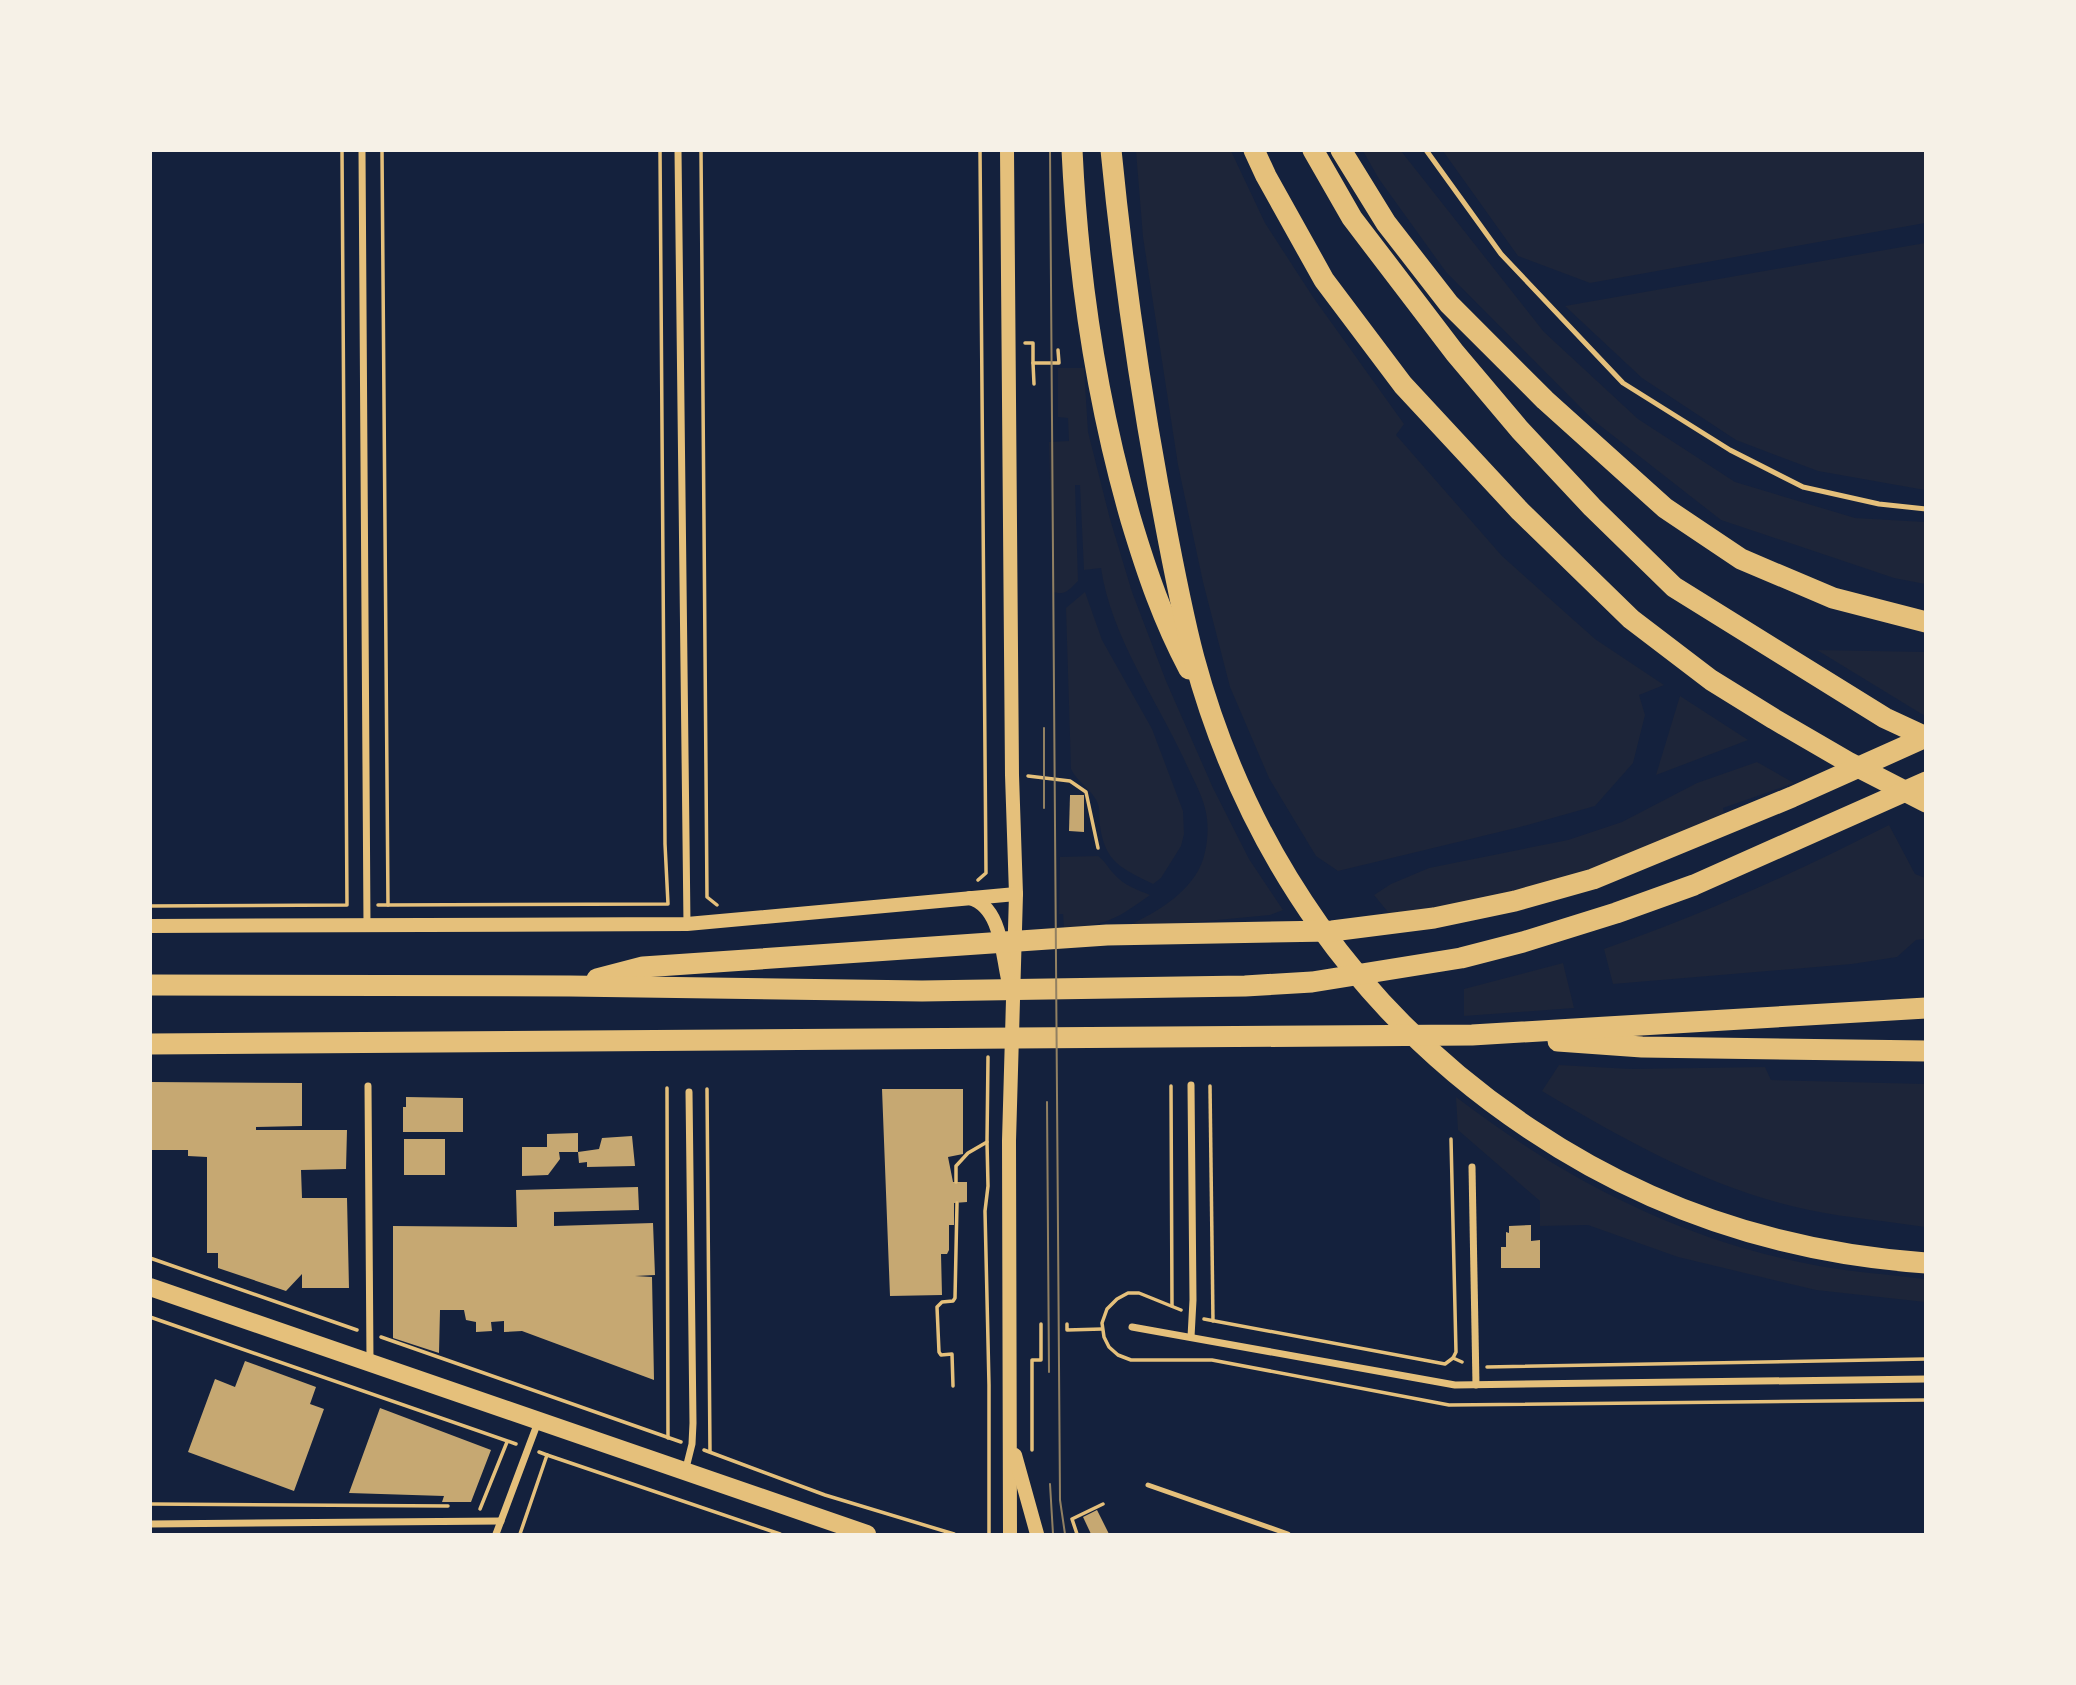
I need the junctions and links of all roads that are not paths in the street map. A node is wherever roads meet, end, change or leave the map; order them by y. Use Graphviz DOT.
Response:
graph roads {
  1 [pos="362,150"];
  2 [pos="678,150"];
  3 [pos="1007,150"];
  4 [pos="1072,150"];
  5 [pos="1111,150"];
  6 [pos="1254,150"];
  7 [pos="1313,150"];
  8 [pos="1341,150"];
  9 [pos="1426,150"];
  10 [pos="1926,509"];
  11 [pos="1926,622"];
  12 [pos="1211,711"];
  13 [pos="1926,737"];
  14 [pos="1926,782"];
  15 [pos="1926,802"];
  16 [pos="971,891"];
  17 [pos="1016,894"];
  18 [pos="687,924"];
  19 [pos="367,925"];
  20 [pos="150,926"];
  21 [pos="150,985"];
  22 [pos="570,986"];
  23 [pos="1013,998"];
  24 [pos="1926,1008"];
  25 [pos="1472,1035"];
  26 [pos="150,1044"];
  27 [pos="260,1044"];
  28 [pos="1926,1051"];
  29 [pos="150,1057"];
  30 [pos="1191,1085"];
  31 [pos="368,1086"];
  32 [pos="689,1092"];
  33 [pos="1472,1167"];
  34 [pos="1926,1263"];
  35 [pos="150,1287"];
  36 [pos="1132,1327"];
  37 [pos="1191,1337"];
  38 [pos="370,1363"];
  39 [pos="1926,1379"];
  40 [pos="1476,1385"];
  41 [pos="539,1421"];
  42 [pos="1009,1433"];
  43 [pos="685,1472"];
  44 [pos="1148,1485"];
  45 [pos="501,1521"];
  46 [pos="150,1524"];
  47 [pos="496,1535"];
  48 [pos="867,1535"];
  49 [pos="1010,1535"];
  50 [pos="1037,1535"];
  51 [pos="1288,1535"];
  1 -- 19 [label="street"];
  2 -- 18 [label="street"];
  3 -- 17 [label="main road"];
  4 -- 12 [label="highway"];
  5 -- 12 [label="highway"];
  6 -- 15 [label="highway"];
  7 -- 13 [label="highway"];
  8 -- 11 [label="highway"];
  9 -- 10 [label="lane"];
  12 -- 34 [label="highway"];
  13 -- 22 [label="highway"];
  14 -- 22 [label="highway"];
  16 -- 17 [label="main road"];
  16 -- 18 [label="main road"];
  16 -- 23 [label="main road"];
  17 -- 23 [label="main road"];
  18 -- 19 [label="main road"];
  19 -- 20 [label="main road"];
  21 -- 22 [label="highway"];
  23 -- 42 [label="main road"];
  24 -- 25 [label="highway"];
  25 -- 27 [label="highway"];
  25 -- 28 [label="highway"];
  26 -- 27 [label="highway"];
  27 -- 29 [label="highway"];
  30 -- 37 [label="street"];
  31 -- 38 [label="street"];
  32 -- 43 [label="street"];
  33 -- 40 [label="street"];
  35 -- 38 [label="main road"];
  36 -- 37 [label="street"];
  37 -- 40 [label="street"];
  38 -- 41 [label="main road"];
  39 -- 40 [label="street"];
  41 -- 43 [label="main road"];
  41 -- 45 [label="street"];
  42 -- 49 [label="main road"];
  42 -- 50 [label="main road"];
  43 -- 48 [label="main road"];
  44 -- 51 [label="lane"];
  45 -- 46 [label="street"];
  45 -- 47 [label="street"];
}
